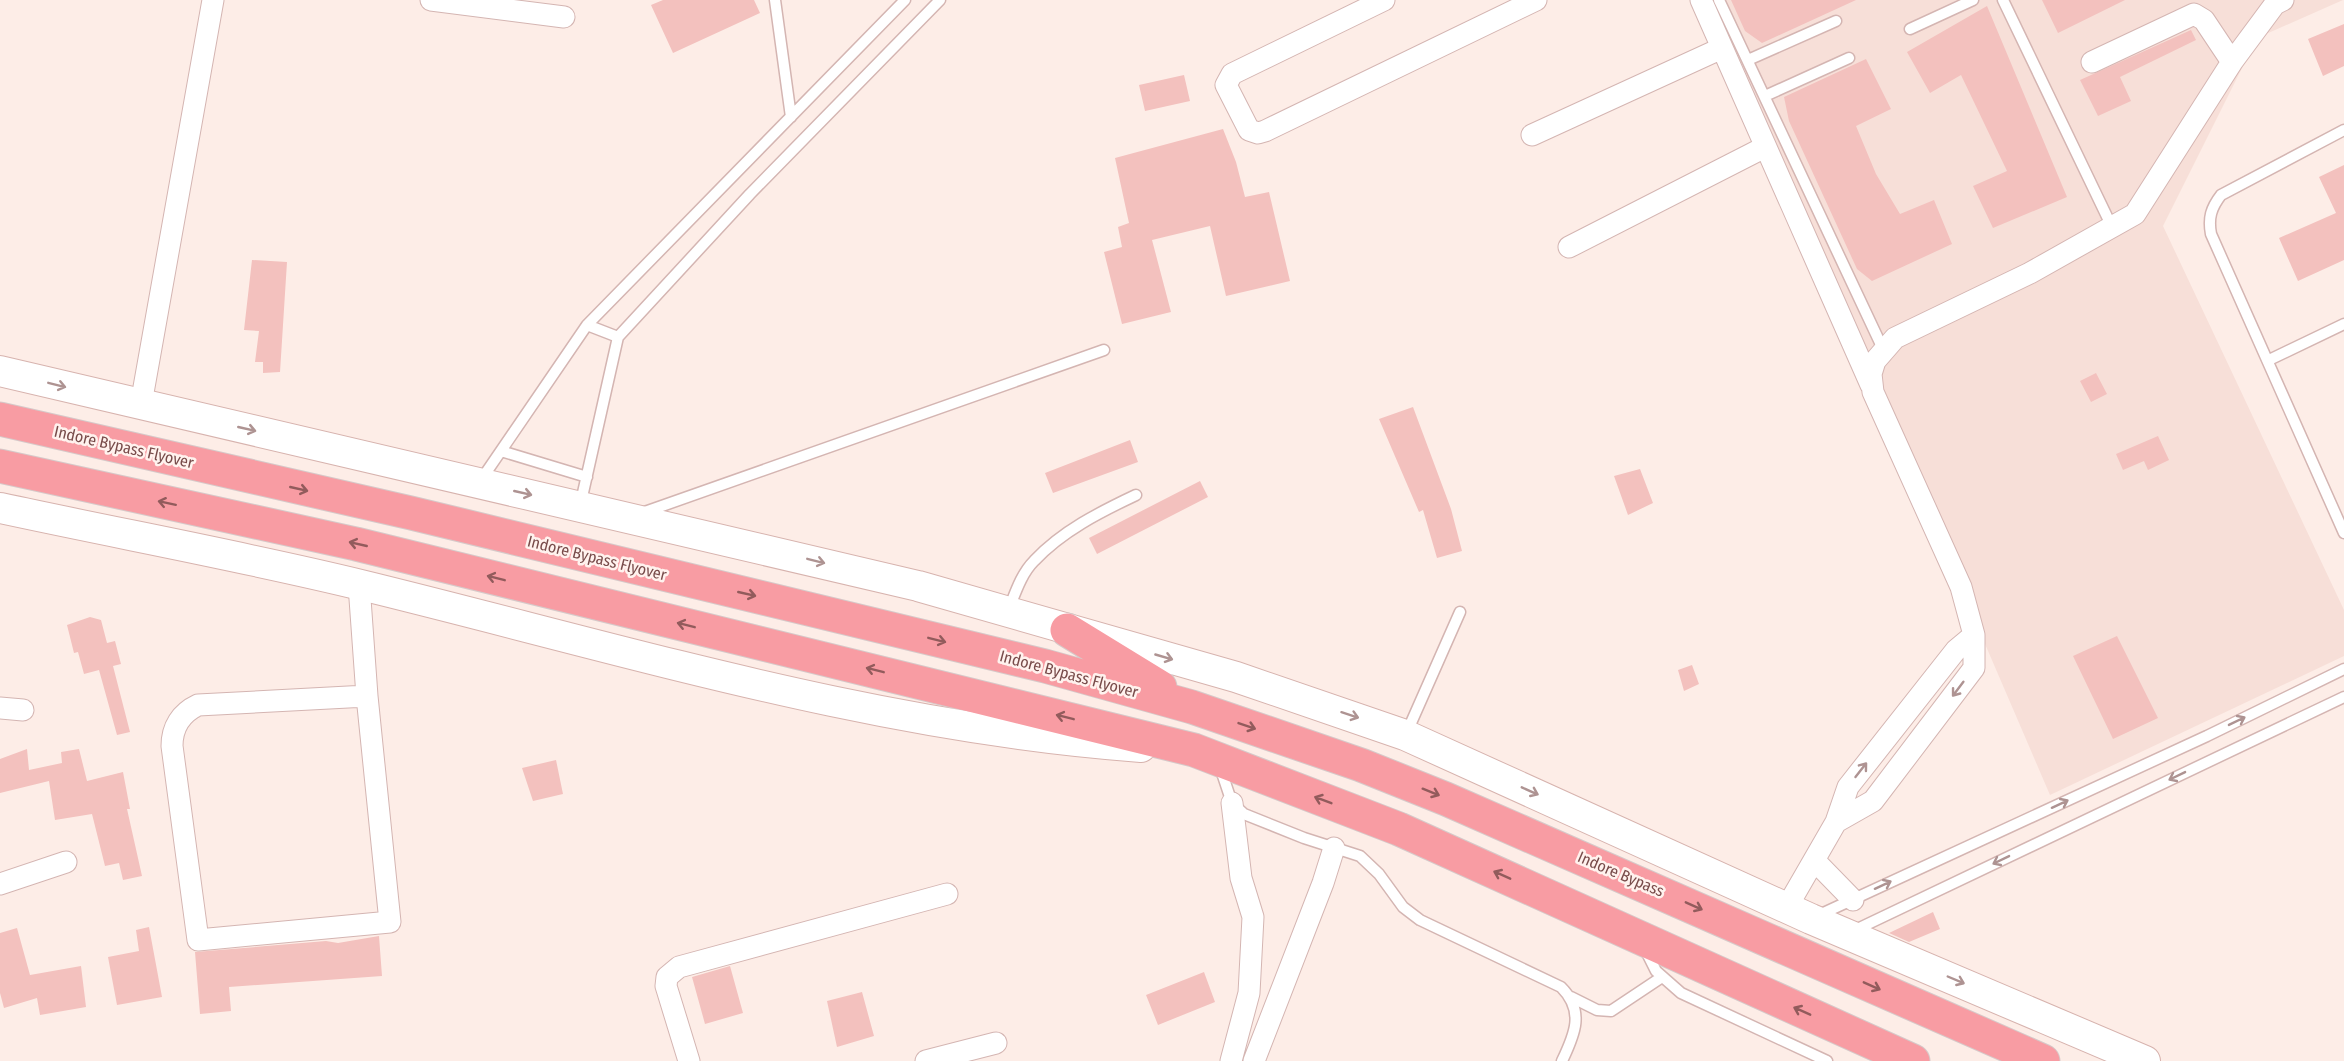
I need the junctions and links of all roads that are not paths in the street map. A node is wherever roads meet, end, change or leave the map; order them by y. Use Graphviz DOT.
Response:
graph roads {
  1 [pos="213,0"];
  2 [pos="431,0"];
  3 [pos="776,0"];
  4 [pos="905,0"];
  5 [pos="940,0"];
  6 [pos="1384,0"];
  7 [pos="1536,0"];
  8 [pos="1701,0"];
  9 [pos="1719,0"];
  10 [pos="1972,0"];
  11 [pos="2003,0"];
  12 [pos="2277,1"];
  13 [pos="564,17"];
  14 [pos="1836,21"];
  15 [pos="1910,29"];
  16 [pos="1722,48"];
  17 [pos="1849,58"];
  18 [pos="1748,60"];
  19 [pos="2092,62"];
  20 [pos="2232,62"];
  21 [pos="1765,96"];
  22 [pos="791,117"];
  23 [pos="2344,130"];
  24 [pos="1532,135"];
  25 [pos="1765,147"];
  26 [pos="2112,227"];
  27 [pos="1569,248"];
  28 [pos="2344,324"];
  29 [pos="587,325"];
  30 [pos="618,337"];
  31 [pos="1883,349"];
  32 [pos="1104,350"];
  33 [pos="2269,360"];
  34 [pos="0,371"];
  35 [pos="1873,392"];
  36 [pos="141,404"];
  37 [pos="0,419"];
  38 [pos="501,451"];
  39 [pos="0,466"];
  40 [pos="587,477"];
  41 [pos="480,483"];
  42 [pos="1136,495"];
  43 [pos="580,506"];
  44 [pos="0,508"];
  45 [pos="630,518"];
  46 [pos="2344,533"];
  47 [pos="359,585"];
  48 [pos="1460,612"];
  49 [pos="1008,613"];
  50 [pos="1067,630"];
  51 [pos="1974,635"];
  52 [pos="2344,669"];
  53 [pos="367,696"];
  54 [pos="2344,697"];
  55 [pos="1192,707"];
  56 [pos="0,708"];
  57 [pos="23,710"];
  58 [pos="1405,735"];
  59 [pos="1182,747"];
  60 [pos="1218,760"];
  61 [pos="1232,803"];
  62 [pos="1836,822"];
  63 [pos="1334,848"];
  64 [pos="1814,860"];
  65 [pos="66,861"];
  66 [pos="0,884"];
  67 [pos="947,894"];
  68 [pos="1852,900"];
  69 [pos="1799,913"];
  70 [pos="1847,934"];
  71 [pos="1640,938"];
  72 [pos="1662,976"];
  73 [pos="1571,997"];
  74 [pos="996,1042"];
  75 [pos="689,1061"];
  76 [pos="926,1061"];
  77 [pos="1231,1061"];
  78 [pos="1254,1061"];
  79 [pos="1562,1061"];
  80 [pos="1827,1061"];
  81 [pos="1913,1061"];
  82 [pos="2043,1061"];
  83 [pos="2145,1061"];
  1 -- 36 [label="street"];
  2 -- 13 [label="street"];
  3 -- 22 [label="lane"];
  4 -- 22 [label="lane"];
  5 -- 30 [label="lane"];
  6 -- 7 [label="street"];
  8 -- 16 [label="street"];
  9 -- 18 [label="lane"];
  10 -- 15 [label="lane"];
  11 -- 26 [label="lane"];
  12 -- 20 [label="street"];
  14 -- 18 [label="lane"];
  16 -- 24 [label="street"];
  16 -- 25 [label="street"];
  17 -- 21 [label="lane"];
  18 -- 21 [label="lane"];
  19 -- 20 [label="street"];
  20 -- 26 [label="street"];
  21 -- 31 [label="lane"];
  22 -- 29 [label="lane"];
  23 -- 33 [label="lane"];
  25 -- 27 [label="street"];
  25 -- 35 [label="street"];
  26 -- 31 [label="street"];
  28 -- 33 [label="lane"];
  29 -- 30 [label="lane"];
  29 -- 38 [label="lane"];
  30 -- 40 [label="lane"];
  31 -- 35 [label="street"];
  32 -- 45 [label="lane"];
  33 -- 46 [label="lane"];
  34 -- 36 [label="street, one-way"];
  35 -- 51 [label="street"];
  36 -- 41 [label="street, one-way"];
  37 -- 55 [label="highway, Indore Bypass Flyover, one-way"];
  38 -- 40 [label="lane"];
  38 -- 41 [label="lane"];
  59 -- 39 [label="highway, one-way"];
  40 -- 43 [label="lane"];
  41 -- 43 [label="street, one-way"];
  42 -- 49 [label="lane"];
  43 -- 45 [label="street"];
  44 -- 47 [label="street"];
  45 -- 49 [label="street, one-way"];
  47 -- 53 [label="street"];
  47 -- 59 [label="street"];
  48 -- 58 [label="lane"];
  49 -- 50 [label="street"];
  50 -- 55 [label="highway"];
  50 -- 58 [label="street, one-way"];
  62 -- 51 [label="street, one-way"];
  51 -- 62 [label="street, one-way"];
  68 -- 52 [label="lane, one-way"];
  53 -- 53 [label="street"];
  54 -- 70 [label="lane, one-way"];
  55 -- 82 [label="highway, Indore Bypass, one-way"];
  56 -- 57 [label="street"];
  58 -- 69 [label="street, one-way"];
  59 -- 60 [label="highway"];
  60 -- 61 [label="lane"];
  71 -- 60 [label="highway, one-way"];
  61 -- 63 [label="lane"];
  61 -- 77 [label="street"];
  62 -- 64 [label="street"];
  63 -- 73 [label="lane"];
  63 -- 78 [label="street"];
  64 -- 68 [label="street"];
  64 -- 69 [label="street"];
  65 -- 66 [label="street"];
  67 -- 75 [label="street"];
  68 -- 69 [label="lane"];
  69 -- 70 [label="street"];
  70 -- 83 [label="street, one-way"];
  71 -- 72 [label="lane"];
  81 -- 71 [label="highway, one-way"];
  72 -- 73 [label="lane"];
  72 -- 80 [label="lane"];
  73 -- 79 [label="lane"];
  74 -- 76 [label="street"];
}
